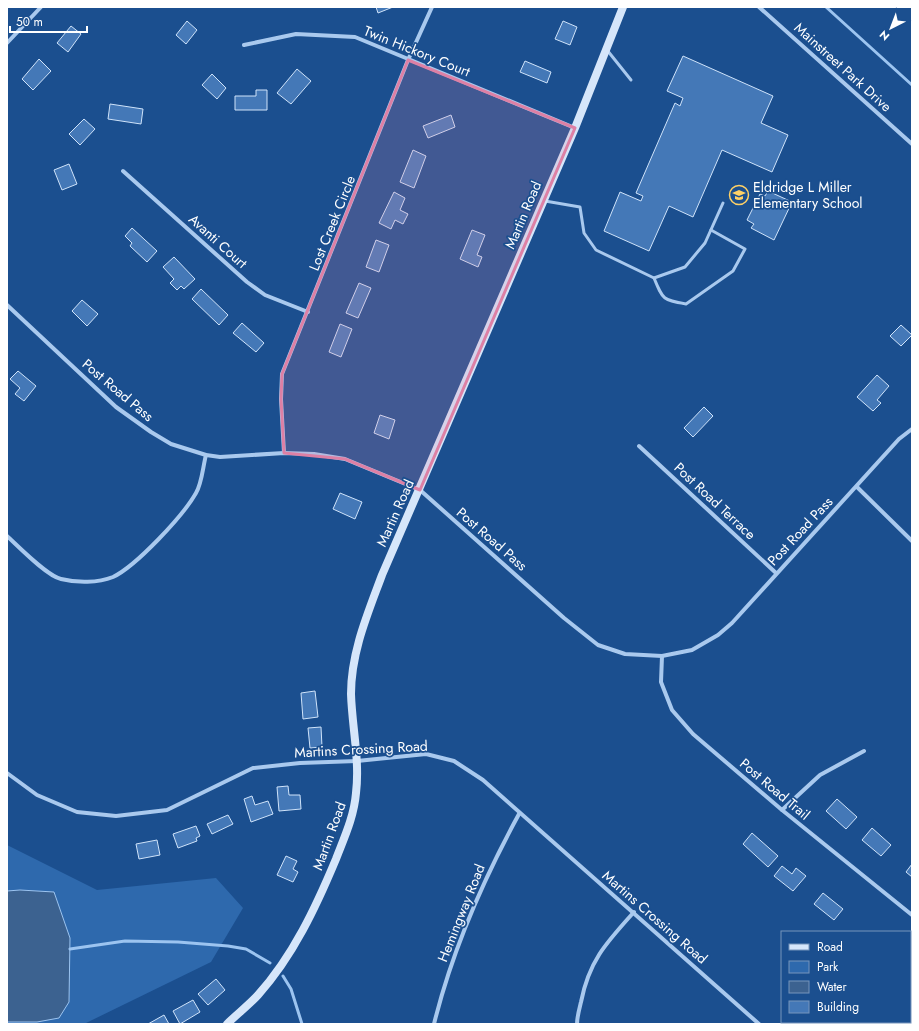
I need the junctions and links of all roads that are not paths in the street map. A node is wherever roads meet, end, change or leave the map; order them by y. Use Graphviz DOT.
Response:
graph roads {
  1 [pos="41,7"];
  2 [pos="432,7"];
  3 [pos="623,7"];
  4 [pos="759,7"];
  5 [pos="7,43"];
  6 [pos="244,44"];
  7 [pos="606,48"];
  8 [pos="408,60"];
  9 [pos="631,80"];
  10 [pos="575,128"];
  11 [pos="912,144"];
  12 [pos="123,171"];
  13 [pos="544,200"];
  14 [pos="723,203"];
  15 [pos="711,230"];
  16 [pos="654,278"];
  17 [pos="7,306"];
  18 [pos="308,312"];
  19 [pos="912,428"];
  20 [pos="639,446"];
  21 [pos="284,453"];
  22 [pos="206,455"];
  23 [pos="857,487"];
  24 [pos="420,490"];
  25 [pos="7,536"];
  26 [pos="912,540"];
  27 [pos="776,573"];
  28 [pos="662,656"];
  29 [pos="864,751"];
  30 [pos="357,761"];
  31 [pos="7,773"];
  32 [pos="782,810"];
  33 [pos="519,814"];
  34 [pos="634,912"];
  35 [pos="912,916"];
  36 [pos="227,1024"];
  37 [pos="434,1024"];
  38 [pos="577,1024"];
  39 [pos="759,1024"];
  1 -- 5 [label="street"];
  2 -- 8 [label="street, Lost Creek Circle"];
  3 -- 7 [label="street, Martin Road"];
  4 -- 11 [label="street, Mainstreet Park Drive"];
  6 -- 8 [label="street, Twin Hickory Court"];
  7 -- 9 [label="lane"];
  7 -- 10 [label="street, Martin Road"];
  8 -- 10 [label="street, Twin Hickory Court"];
  8 -- 18 [label="street, Lost Creek Circle"];
  10 -- 13 [label="street, Martin Road"];
  12 -- 18 [label="street, Avanti Court"];
  13 -- 16 [label="lane"];
  13 -- 24 [label="street, Martin Road"];
  14 -- 15 [label="lane"];
  15 -- 16 [label="lane"];
  15 -- 16 [label="lane"];
  17 -- 22 [label="street, Post Road Pass"];
  18 -- 21 [label="street, Lost Creek Circle"];
  19 -- 23 [label="street, Post Road Pass"];
  20 -- 27 [label="street, Post Road Terrace"];
  21 -- 22 [label="street, Post Road Pass"];
  21 -- 24 [label="street, Post Road Pass"];
  22 -- 25 [label="street"];
  23 -- 26 [label="street"];
  23 -- 27 [label="street, Post Road Pass"];
  24 -- 28 [label="street, Post Road Pass"];
  24 -- 30 [label="street, Martin Road"];
  27 -- 28 [label="street, Post Road Pass"];
  28 -- 32 [label="street, Post Road Trail"];
  29 -- 32 [label="street"];
  30 -- 31 [label="street, Martins Crossing Road"];
  30 -- 33 [label="street, Martins Crossing Road"];
  30 -- 36 [label="street, Martin Road"];
  32 -- 35 [label="street, Post Road Trail"];
  33 -- 34 [label="street, Martins Crossing Road"];
  33 -- 37 [label="street, Hemingway Road"];
  34 -- 38 [label="street"];
  34 -- 39 [label="street, Martins Crossing Road"];
}
